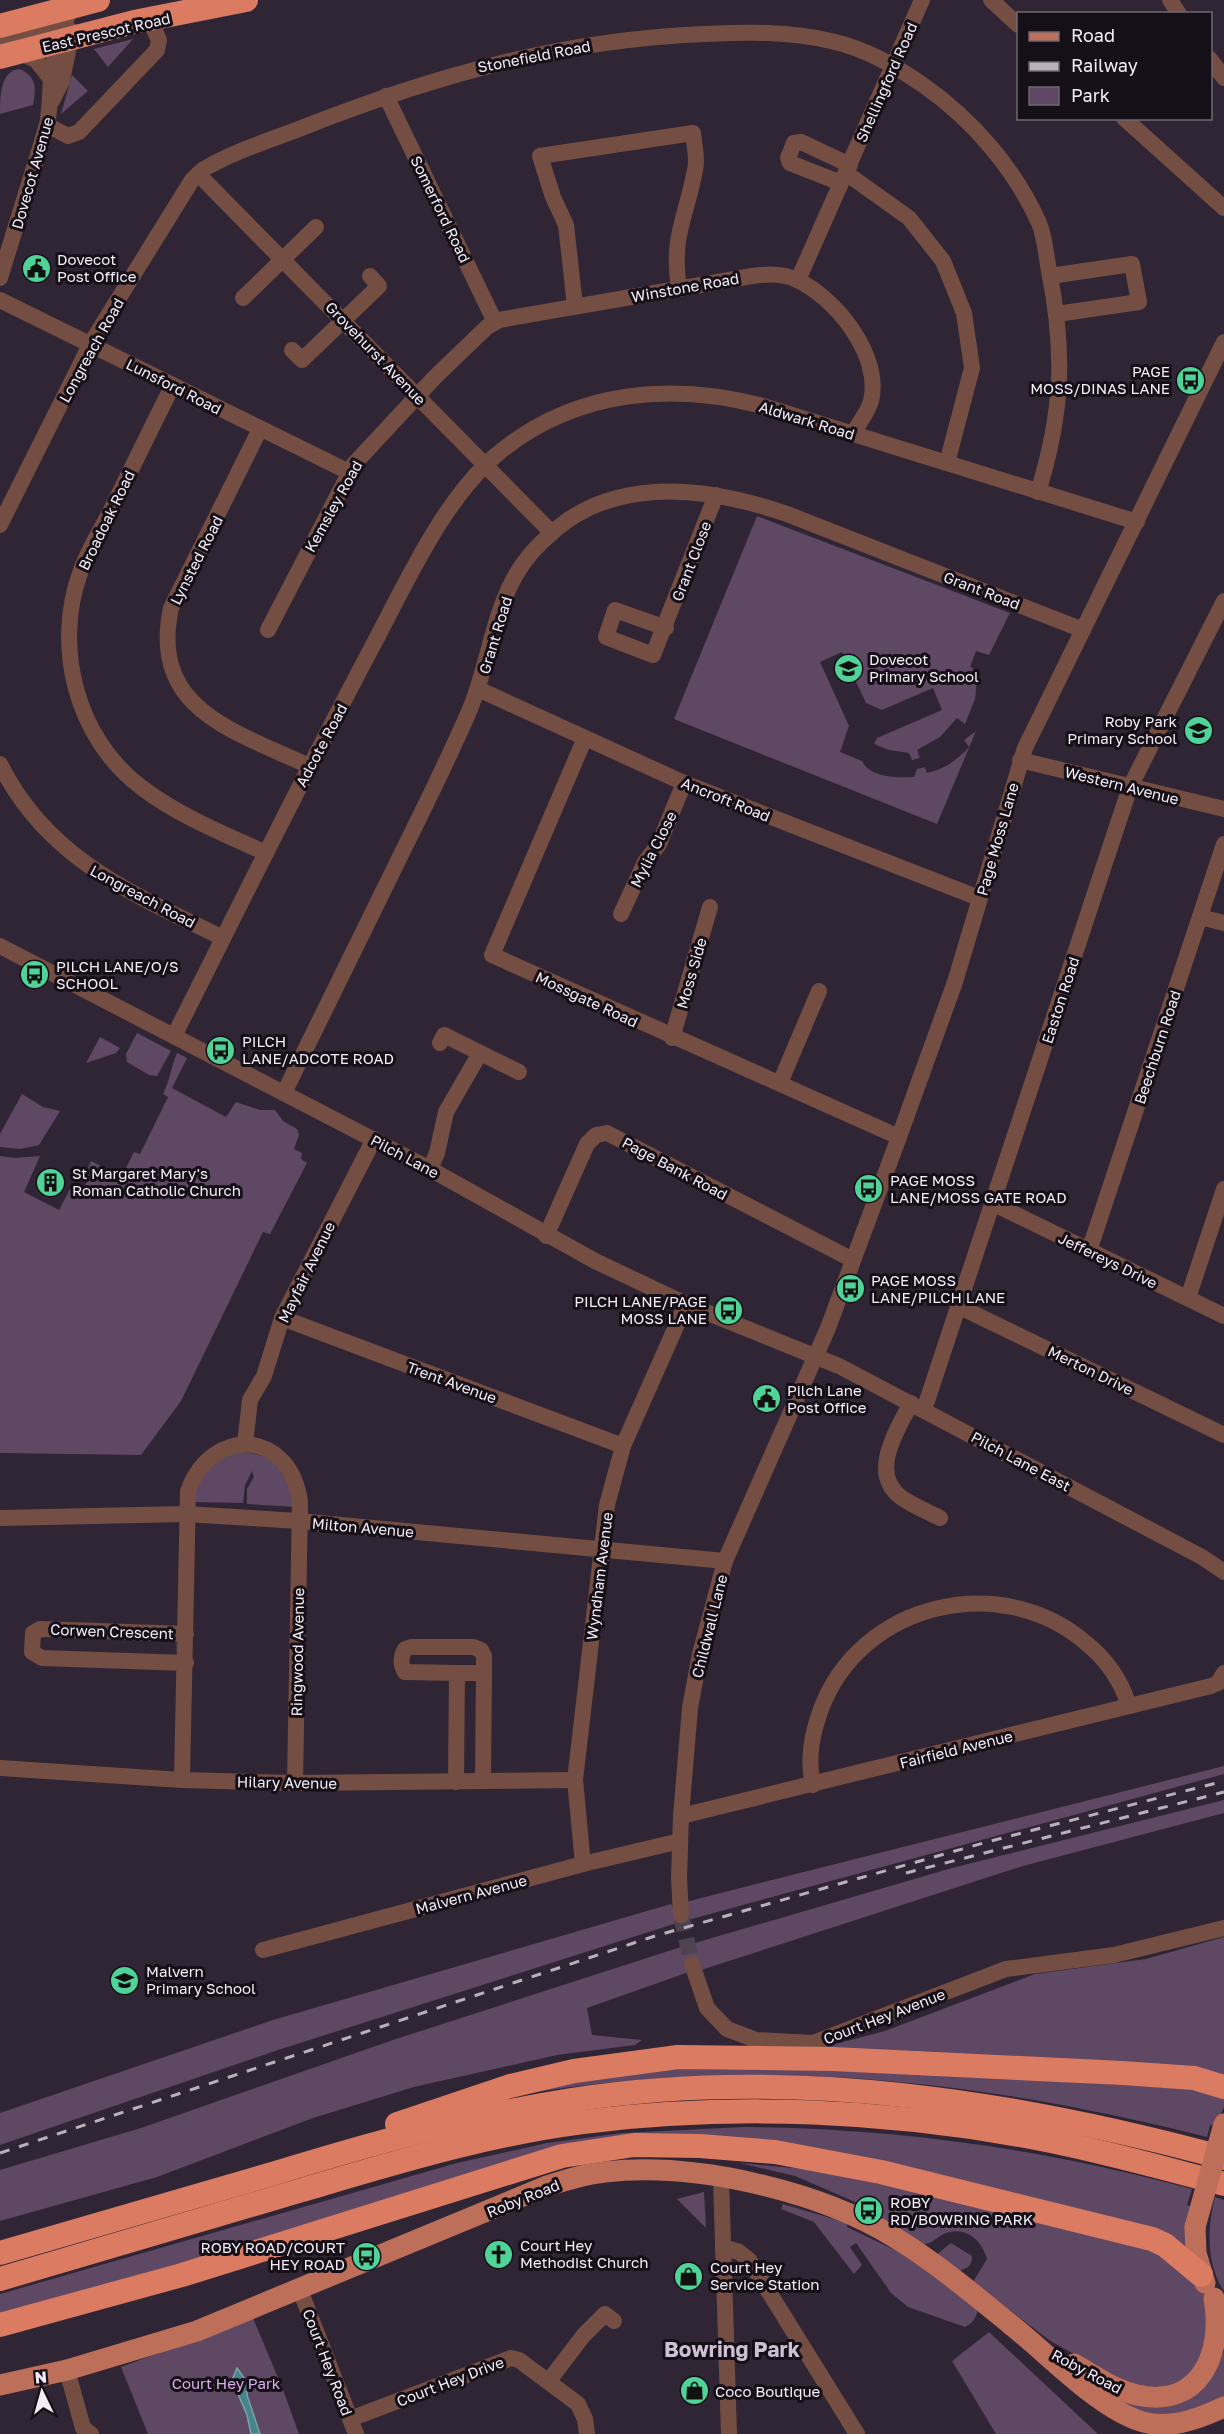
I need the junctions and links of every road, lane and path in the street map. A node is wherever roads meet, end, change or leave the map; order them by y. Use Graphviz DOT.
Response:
graph roads {
  1 [pos="98,0"];
  2 [pos="246,0"];
  3 [pos="922,0"];
  4 [pos="991,0"];
  5 [pos="150,21"];
  6 [pos="67,23"];
  7 [pos="1017,24"];
  8 [pos="0,26"];
  9 [pos="4,54"];
  10 [pos="1212,62"];
  11 [pos="893,65"];
  12 [pos="1224,78"];
  13 [pos="51,79"];
  14 [pos="386,96"];
  15 [pos="52,101"];
  16 [pos="1126,120"];
  17 [pos="47,125"];
  18 [pos="846,174"];
  19 [pos="195,177"];
  20 [pos="1224,208"];
  21 [pos="316,227"];
  22 [pos="283,259"];
  23 [pos="370,276"];
  24 [pos="1050,276"];
  25 [pos="0,278"];
  26 [pos="798,280"];
  27 [pos="679,288"];
  28 [pos="243,298"];
  29 [pos="0,300"];
  30 [pos="575,306"];
  31 [pos="1057,315"];
  32 [pos="344,321"];
  33 [pos="495,322"];
  34 [pos="1224,342"];
  35 [pos="90,344"];
  36 [pos="292,350"];
  37 [pos="173,385"];
  38 [pos="417,395"];
  39 [pos="260,429"];
  40 [pos="853,434"];
  41 [pos="947,463"];
  42 [pos="484,465"];
  43 [pos="349,472"];
  44 [pos="1038,492"];
  45 [pos="716,495"];
  46 [pos="1137,522"];
  47 [pos="0,525"];
  48 [pos="552,533"];
  49 [pos="1224,601"];
  50 [pos="666,628"];
  51 [pos="268,630"];
  52 [pos="1083,630"];
  53 [pos="477,689"];
  54 [pos="585,738"];
  55 [pos="1020,759"];
  56 [pos="0,764"];
  57 [pos="309,766"];
  58 [pos="684,783"];
  59 [pos="1130,787"];
  60 [pos="1224,809"];
  61 [pos="1224,844"];
  62 [pos="266,853"];
  63 [pos="979,898"];
  64 [pos="710,908"];
  65 [pos="621,914"];
  66 [pos="1200,917"];
  67 [pos="1224,923"];
  68 [pos="223,938"];
  69 [pos="0,946"];
  70 [pos="819,991"];
  71 [pos="174,1036"];
  72 [pos="672,1038"];
  73 [pos="440,1043"];
  74 [pos="480,1053"];
  75 [pos="519,1072"];
  76 [pos="780,1083"];
  77 [pos="284,1093"];
  78 [pos="899,1137"];
  79 [pos="374,1139"];
  80 [pos="430,1168"];
  81 [pos="1224,1189"];
  82 [pos="992,1203"];
  83 [pos="546,1236"];
  84 [pos="1089,1251"];
  85 [pos="853,1260"];
  86 [pos="1188,1298"];
  87 [pos="686,1304"];
  88 [pos="958,1306"];
  89 [pos="1224,1316"];
  90 [pos="282,1318"];
  91 [pos="815,1355"];
  92 [pos="917,1407"];
  93 [pos="1224,1435"];
  94 [pos="245,1444"];
  95 [pos="623,1446"];
  96 [pos="186,1514"];
  97 [pos="0,1518"];
  98 [pos="940,1518"];
  99 [pos="299,1521"];
  100 [pos="602,1548"];
  101 [pos="725,1561"];
  102 [pos="1224,1572"];
  103 [pos="186,1634"];
  104 [pos="186,1663"];
  105 [pos="1224,1672"];
  106 [pos="457,1673"];
  107 [pos="484,1673"];
  108 [pos="1129,1706"];
  109 [pos="0,1768"];
  110 [pos="182,1780"];
  111 [pos="575,1780"];
  112 [pos="483,1781"];
  113 [pos="456,1782"];
  114 [pos="295,1783"];
  115 [pos="813,1785"];
  116 [pos="681,1815"];
  117 [pos="680,1841"];
  118 [pos="583,1863"];
  119 [pos="681,1915"];
  120 [pos="1224,1928"];
  121 [pos="263,1950"];
  122 [pos="692,1964"];
  123 [pos="1224,2087"];
  124 [pos="1224,2124"];
  125 [pos="1224,2158"];
  126 [pos="722,2178"];
  127 [pos="1224,2184"];
  128 [pos="125,2217"];
  129 [pos="723,2247"];
  130 [pos="0,2253"];
  131 [pos="1201,2275"];
  132 [pos="0,2279"];
  133 [pos="300,2290"];
  134 [pos="1219,2304"];
  135 [pos="614,2321"];
  136 [pos="0,2325"];
  137 [pos="1029,2339"];
  138 [pos="67,2370"];
  139 [pos="548,2382"];
  140 [pos="0,2385"];
  141 [pos="1224,2407"];
  142 [pos="353,2426"];
  143 [pos="83,2432"];
  144 [pos="586,2434"];
  145 [pos="729,2434"];
  146 [pos="857,2434"];
  1 -- 6 [label="highway, East Prescot Road"];
  2 -- 5 [label="highway, East Prescot Road"];
  3 -- 11 [label="street, Shellingford Road"];
  4 -- 7 [label="street"];
  5 -- 6 [label="highway, East Prescot Road"];
  5 -- 17 [label="street"];
  6 -- 8 [label="highway, East Prescot Road"];
  6 -- 9 [label="highway, East Prescot Road"];
  6 -- 13 [label="street, Dovecot Avenue"];
  6 -- 15 [label="street, Dovecot Avenue"];
  9 -- 13 [label="street"];
  10 -- 12 [label="street"];
  11 -- 14 [label="street, Stonefield Road"];
  11 -- 18 [label="street, Shellingford Road"];
  11 -- 24 [label="street, Stonefield Road"];
  13 -- 15 [label="street, Dovecot Avenue"];
  14 -- 19 [label="street, Stonefield Road"];
  14 -- 33 [label="street, Somerford Road"];
  15 -- 17 [label="street, Dovecot Avenue"];
  16 -- 20 [label="street"];
  17 -- 25 [label="street, Dovecot Avenue"];
  18 -- 26 [label="street, Shellingford Road"];
  18 -- 41 [label="street"];
  19 -- 22 [label="street, Grovehurst Avenue"];
  19 -- 35 [label="street, Longreach Road"];
  21 -- 22 [label="street"];
  22 -- 28 [label="street"];
  22 -- 32 [label="street, Grovehurst Avenue"];
  23 -- 32 [label="street"];
  24 -- 31 [label="street, Stonefield Road"];
  24 -- 31 [label="street"];
  26 -- 27 [label="street, Winstone Road"];
  26 -- 40 [label="street, Winstone Road"];
  27 -- 30 [label="street, Winstone Road"];
  27 -- 30 [label="street"];
  29 -- 35 [label="street, Lunsford Road"];
  30 -- 33 [label="street, Winstone Road"];
  31 -- 44 [label="street, Stonefield Road"];
  32 -- 36 [label="street"];
  32 -- 38 [label="street, Grovehurst Avenue"];
  33 -- 38 [label="street"];
  34 -- 46 [label="street, Page Moss Lane"];
  35 -- 37 [label="street, Lunsford Road"];
  35 -- 47 [label="street, Longreach Road"];
  37 -- 39 [label="street, Lunsford Road"];
  37 -- 62 [label="street, Broadoak Road"];
  38 -- 42 [label="street, Grovehurst Avenue"];
  38 -- 43 [label="street, Kemsley Road"];
  39 -- 43 [label="street, Lunsford Road"];
  39 -- 57 [label="street, Lynsted Road"];
  40 -- 41 [label="street, Aldwark Road"];
  40 -- 42 [label="street, Aldwark Road"];
  41 -- 44 [label="street, Aldwark Road"];
  42 -- 48 [label="street, Grovehurst Avenue"];
  42 -- 57 [label="street, Adcote Road"];
  43 -- 51 [label="street, Kemsley Road"];
  44 -- 46 [label="street, Aldwark Road"];
  45 -- 48 [label="street, Grant Road"];
  45 -- 50 [label="street, Grant Close"];
  45 -- 52 [label="street, Grant Road"];
  46 -- 52 [label="street, Page Moss Lane"];
  48 -- 53 [label="street, Grant Road"];
  49 -- 59 [label="street, Easton Road"];
  52 -- 55 [label="street, Page Moss Lane"];
  53 -- 54 [label="street, Ancroft Road"];
  53 -- 77 [label="street, Grant Road"];
  54 -- 58 [label="street, Ancroft Road"];
  54 -- 72 [label="street, Mossgate Road"];
  55 -- 59 [label="street, Western Avenue"];
  55 -- 63 [label="street, Page Moss Lane"];
  56 -- 68 [label="street, Longreach Road"];
  57 -- 62 [label="street, Adcote Road"];
  58 -- 63 [label="street, Ancroft Road"];
  58 -- 65 [label="street, Mylia Close"];
  59 -- 60 [label="street, Western Avenue"];
  59 -- 82 [label="street, Easton Road"];
  61 -- 66 [label="street, Beechburn Road"];
  62 -- 68 [label="street, Adcote Road"];
  63 -- 78 [label="street, Page Moss Lane"];
  64 -- 72 [label="street, Moss Side"];
  66 -- 67 [label="street"];
  66 -- 84 [label="street, Beechburn Road"];
  68 -- 71 [label="street, Adcote Road"];
  69 -- 71 [label="street, Pilch Lane"];
  70 -- 76 [label="street"];
  71 -- 77 [label="street, Pilch Lane"];
  72 -- 76 [label="street, Mossgate Road"];
  73 -- 74 [label="street"];
  74 -- 75 [label="street"];
  74 -- 80 [label="street"];
  76 -- 78 [label="street, Mossgate Road"];
  77 -- 79 [label="street, Pilch Lane"];
  78 -- 85 [label="street, Page Moss Lane"];
  79 -- 80 [label="street, Pilch Lane"];
  79 -- 90 [label="street, Mayfair Avenue"];
  80 -- 83 [label="street, Pilch Lane"];
  81 -- 86 [label="street"];
  82 -- 84 [label="street, Jeffereys Drive"];
  82 -- 88 [label="street, Easton Road"];
  83 -- 85 [label="street, Page Bank Road"];
  83 -- 87 [label="street, Pilch Lane"];
  84 -- 86 [label="street, Jeffereys Drive"];
  85 -- 91 [label="street, Page Moss Lane"];
  86 -- 89 [label="street, Jeffereys Drive"];
  87 -- 91 [label="street, Pilch Lane"];
  87 -- 95 [label="street, Wyndham Avenue"];
  88 -- 92 [label="street, Easton Road"];
  88 -- 93 [label="street, Merton Drive"];
  90 -- 94 [label="street, Mayfair Avenue"];
  90 -- 95 [label="street, Trent Avenue"];
  91 -- 92 [label="street, Pilch Lane East"];
  91 -- 101 [label="street, Childwall Lane"];
  92 -- 98 [label="street, Easton Road"];
  92 -- 102 [label="street, Pilch Lane East"];
  94 -- 96 [label="street"];
  94 -- 99 [label="street"];
  95 -- 100 [label="street, Wyndham Avenue"];
  96 -- 97 [label="street, Milton Avenue"];
  96 -- 99 [label="street, Milton Avenue"];
  96 -- 103 [label="street, Corwen Crescent"];
  99 -- 100 [label="street, Milton Avenue"];
  99 -- 114 [label="street, Ringwood Avenue"];
  100 -- 101 [label="street, Milton Avenue"];
  100 -- 111 [label="street, Wyndham Avenue"];
  101 -- 116 [label="street, Childwall Lane"];
  103 -- 104 [label="street, Corwen Crescent"];
  103 -- 104 [label="street, Corwen Crescent"];
  104 -- 110 [label="street, Corwen Crescent"];
  105 -- 108 [label="street, Fairfield Avenue"];
  106 -- 107 [label="street"];
  106 -- 107 [label="street"];
  106 -- 113 [label="street"];
  107 -- 112 [label="street"];
  108 -- 115 [label="street, Fairfield Avenue"];
  108 -- 115 [label="street"];
  109 -- 110 [label="street, Hilary Avenue"];
  110 -- 114 [label="street, Hilary Avenue"];
  111 -- 112 [label="street, Hilary Avenue"];
  111 -- 118 [label="street, Wyndham Avenue"];
  112 -- 113 [label="street, Hilary Avenue"];
  113 -- 114 [label="street, Hilary Avenue"];
  115 -- 116 [label="street, Fairfield Avenue"];
  116 -- 117 [label="street, Childwall Lane"];
  117 -- 118 [label="street, Malvern Avenue"];
  117 -- 119 [label="street, Childwall Lane"];
  118 -- 121 [label="street, Malvern Avenue"];
  120 -- 122 [label="street, Court Hey Avenue"];
  123 -- 128 [label="highway"];
  124 -- 131 [label="main road, Roby Road, bridge"];
  125 -- 128 [label="highway"];
  126 -- 129 [label="street"];
  126 -- 133 [label="main road, Roby Road"];
  126 -- 137 [label="main road, Roby Road"];
  127 -- 132 [label="highway"];
  128 -- 130 [label="highway"];
  129 -- 145 [label="street"];
  129 -- 146 [label="street"];
  131 -- 134 [label="main road, Roby Road"];
  131 -- 136 [label="highway"];
  133 -- 138 [label="main road, Roby Road"];
  133 -- 142 [label="street, Court Hey Road"];
  134 -- 137 [label="main road, Roby Road"];
  135 -- 139 [label="street"];
  137 -- 141 [label="main road, Roby Road"];
  138 -- 140 [label="main road, Roby Road"];
  138 -- 143 [label="street"];
  139 -- 142 [label="street, Court Hey Drive"];
  139 -- 144 [label="street, Court Hey Drive"];
}
